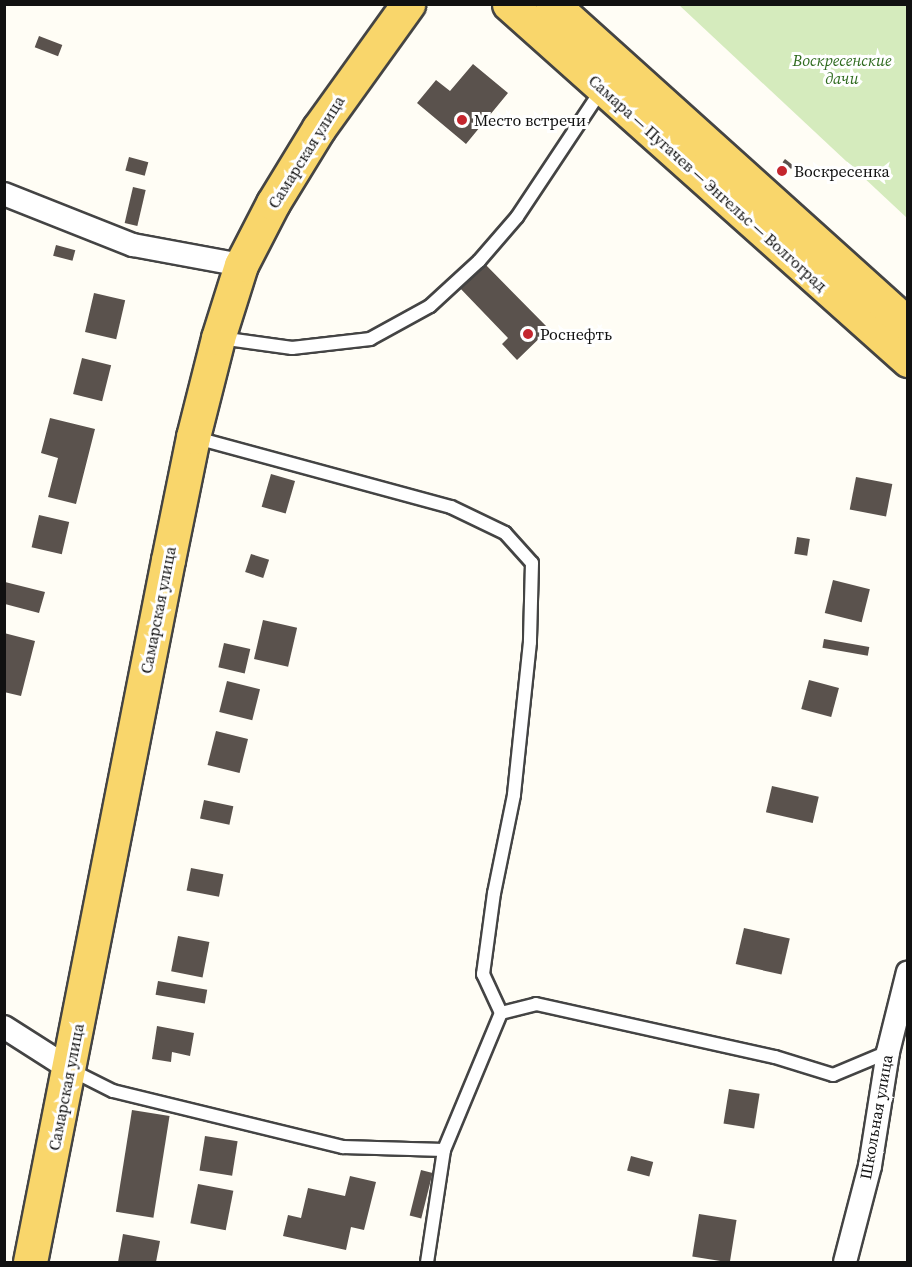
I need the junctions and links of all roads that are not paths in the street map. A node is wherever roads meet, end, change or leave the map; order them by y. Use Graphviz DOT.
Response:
graph roads {
  1 [pos="408,4"];
  2 [pos="509,4"];
  3 [pos="552,4"];
  4 [pos="602,88"];
  5 [pos="4,194"];
  6 [pos="241,265"];
  7 [pos="908,324"];
  8 [pos="218,338"];
  9 [pos="908,360"];
  10 [pos="193,437"];
  11 [pos="908,972"];
  12 [pos="501,1013"];
  13 [pos="4,1027"];
  14 [pos="888,1052"];
  15 [pos="70,1069"];
  16 [pos="444,1150"];
  17 [pos="30,1263"];
  18 [pos="427,1263"];
  19 [pos="845,1263"];
  1 -- 6 [label="main road, Самарская улица"];
  2 -- 4 [label="main road, Самара — Пугачев — Энгельс — Волгоград"];
  3 -- 7 [label="main road, Самара — Пугачев — Энгельс — Волгоград"];
  4 -- 8 [label="lane"];
  4 -- 9 [label="main road, Самара — Пугачев — Энгельс — Волгоград"];
  5 -- 6 [label="street"];
  6 -- 8 [label="main road, Самарская улица"];
  8 -- 10 [label="main road, Самарская улица"];
  10 -- 12 [label="lane"];
  10 -- 15 [label="main road, Самарская улица"];
  11 -- 14 [label="street, Школьная улица"];
  12 -- 14 [label="lane"];
  12 -- 16 [label="lane"];
  13 -- 15 [label="street"];
  14 -- 19 [label="street, Школьная улица"];
  15 -- 16 [label="lane"];
  15 -- 17 [label="main road, Самарская улица"];
  16 -- 18 [label="lane"];
}
